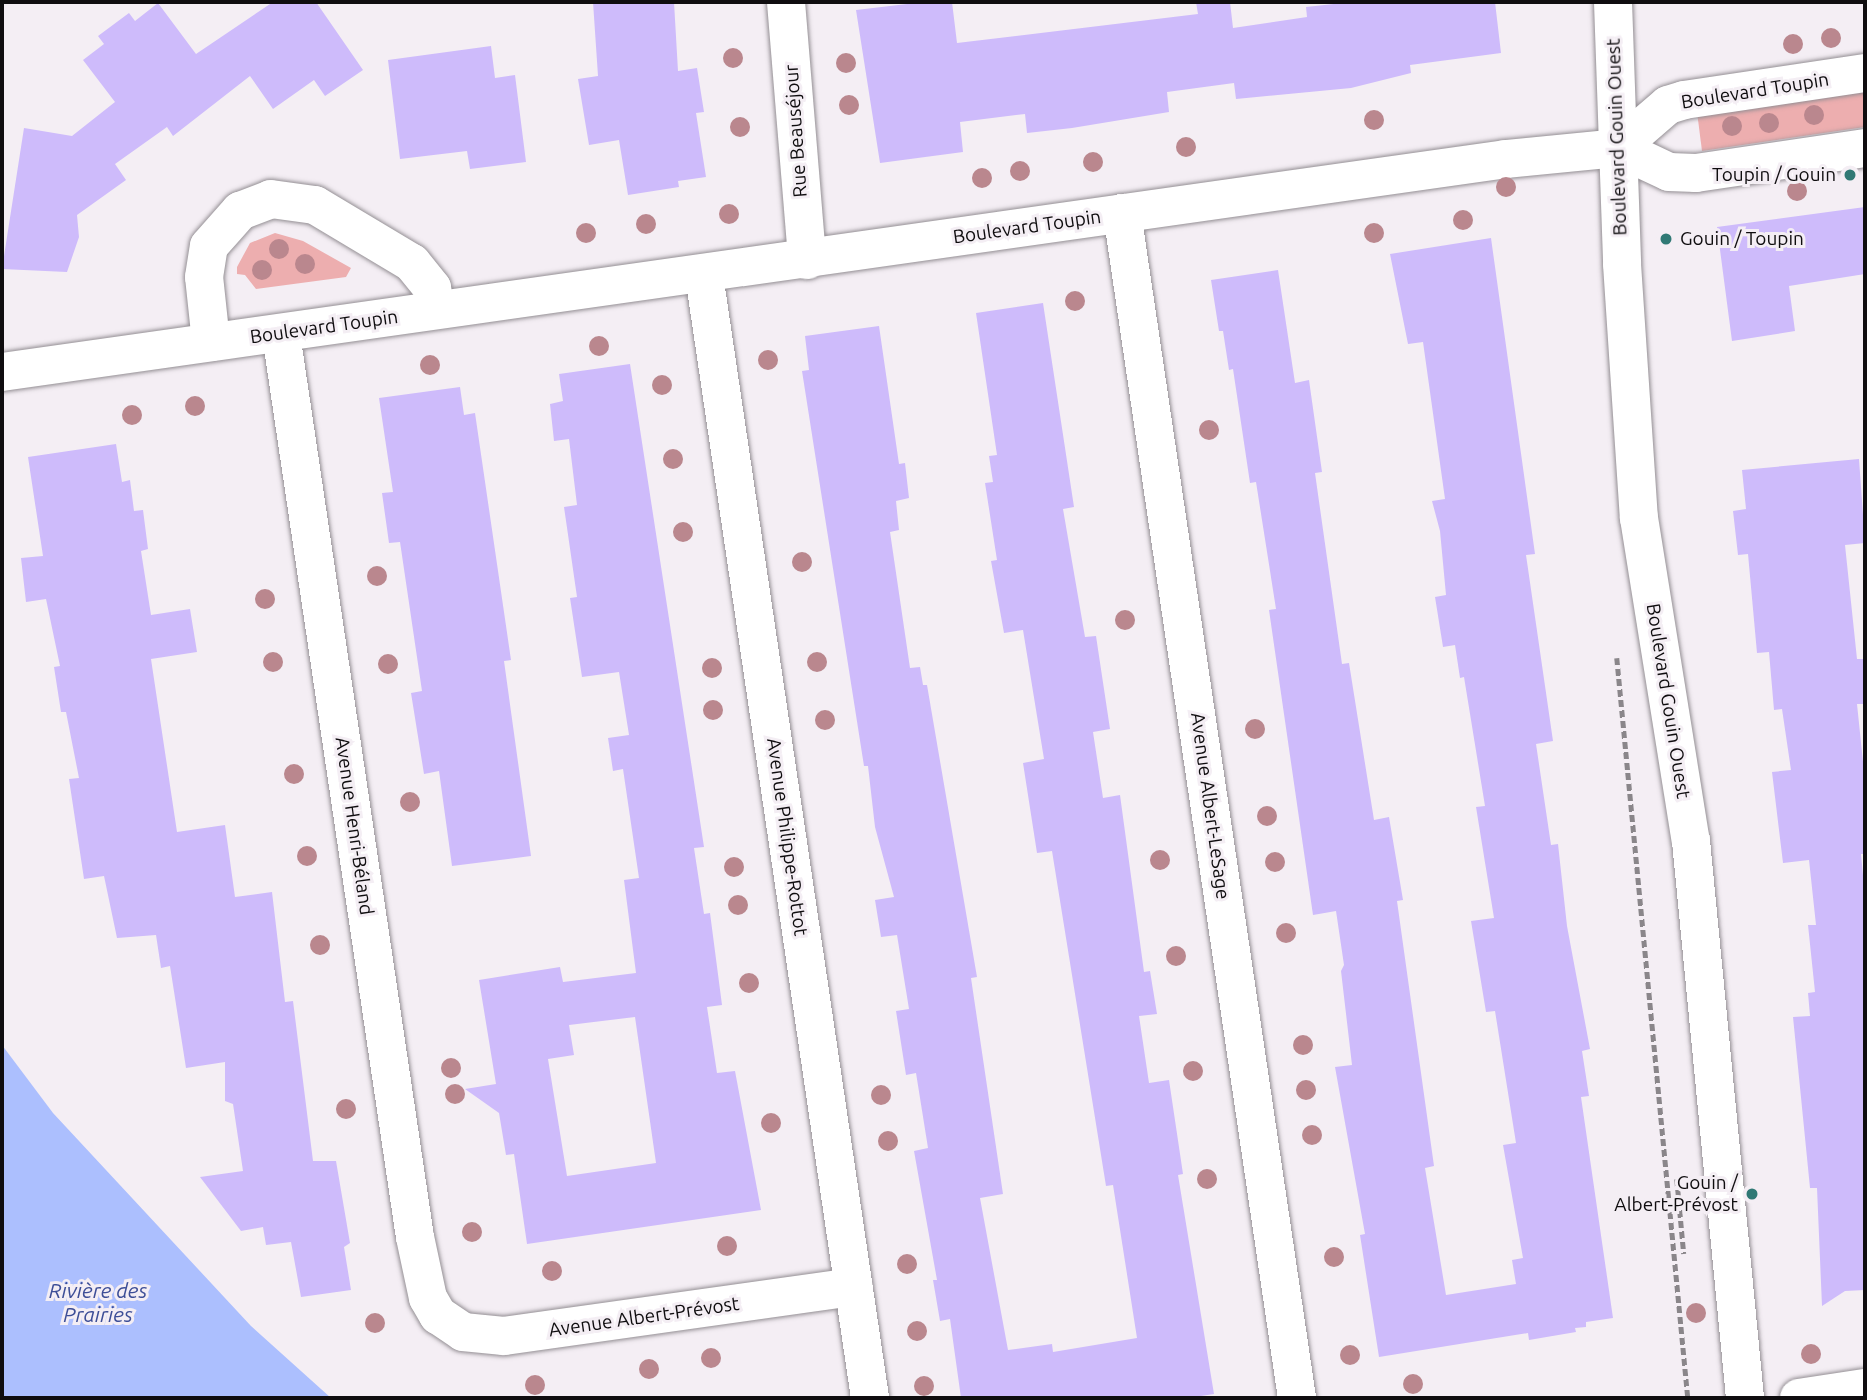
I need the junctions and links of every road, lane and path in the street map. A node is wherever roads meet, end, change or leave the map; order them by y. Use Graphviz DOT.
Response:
graph roads {
  1 [pos="786,2"];
  2 [pos="1614,2"];
  3 [pos="1865,74"];
  4 [pos="1618,148"];
  5 [pos="1865,148"];
  6 [pos="1122,213"];
  7 [pos="807,260"];
  8 [pos="704,275"];
  9 [pos="436,310"];
  10 [pos="281,334"];
  11 [pos="211,342"];
  12 [pos="2,372"];
  13 [pos="1616,643"];
  14 [pos="1677,1179"];
  15 [pos="1684,1254"];
  16 [pos="854,1287"];
  17 [pos="438,1315"];
  18 [pos="1865,1388"];
  19 [pos="870,1398"];
  20 [pos="1297,1398"];
  21 [pos="1688,1398"];
  22 [pos="1745,1398"];
  23 [pos="1799,1398"];
  1 -- 7 [label="street, Rue Beauséjour"];
  2 -- 4 [label="street, Boulevard Gouin Ouest"];
  3 -- 4 [label="street, Boulevard Toupin"];
  4 -- 5 [label="street"];
  4 -- 6 [label="street, Boulevard Toupin"];
  4 -- 22 [label="street, Boulevard Gouin Ouest"];
  6 -- 7 [label="street, Boulevard Toupin"];
  6 -- 20 [label="street, Avenue Albert-LeSage"];
  7 -- 8 [label="street, Boulevard Toupin"];
  8 -- 9 [label="street, Boulevard Toupin"];
  8 -- 16 [label="street, Avenue Philippe-Rottot"];
  9 -- 10 [label="street, Boulevard Toupin"];
  9 -- 11 [label="street"];
  10 -- 11 [label="street, Boulevard Toupin"];
  10 -- 17 [label="street, Avenue Henri-Béland"];
  11 -- 12 [label="street, Boulevard Toupin"];
  13 -- 21 [label="path"];
  14 -- 15 [label="path"];
  16 -- 17 [label="street, Avenue Albert-Prévost"];
  16 -- 19 [label="street, Avenue Philippe-Rottot"];
  18 -- 23 [label="street"];
}
